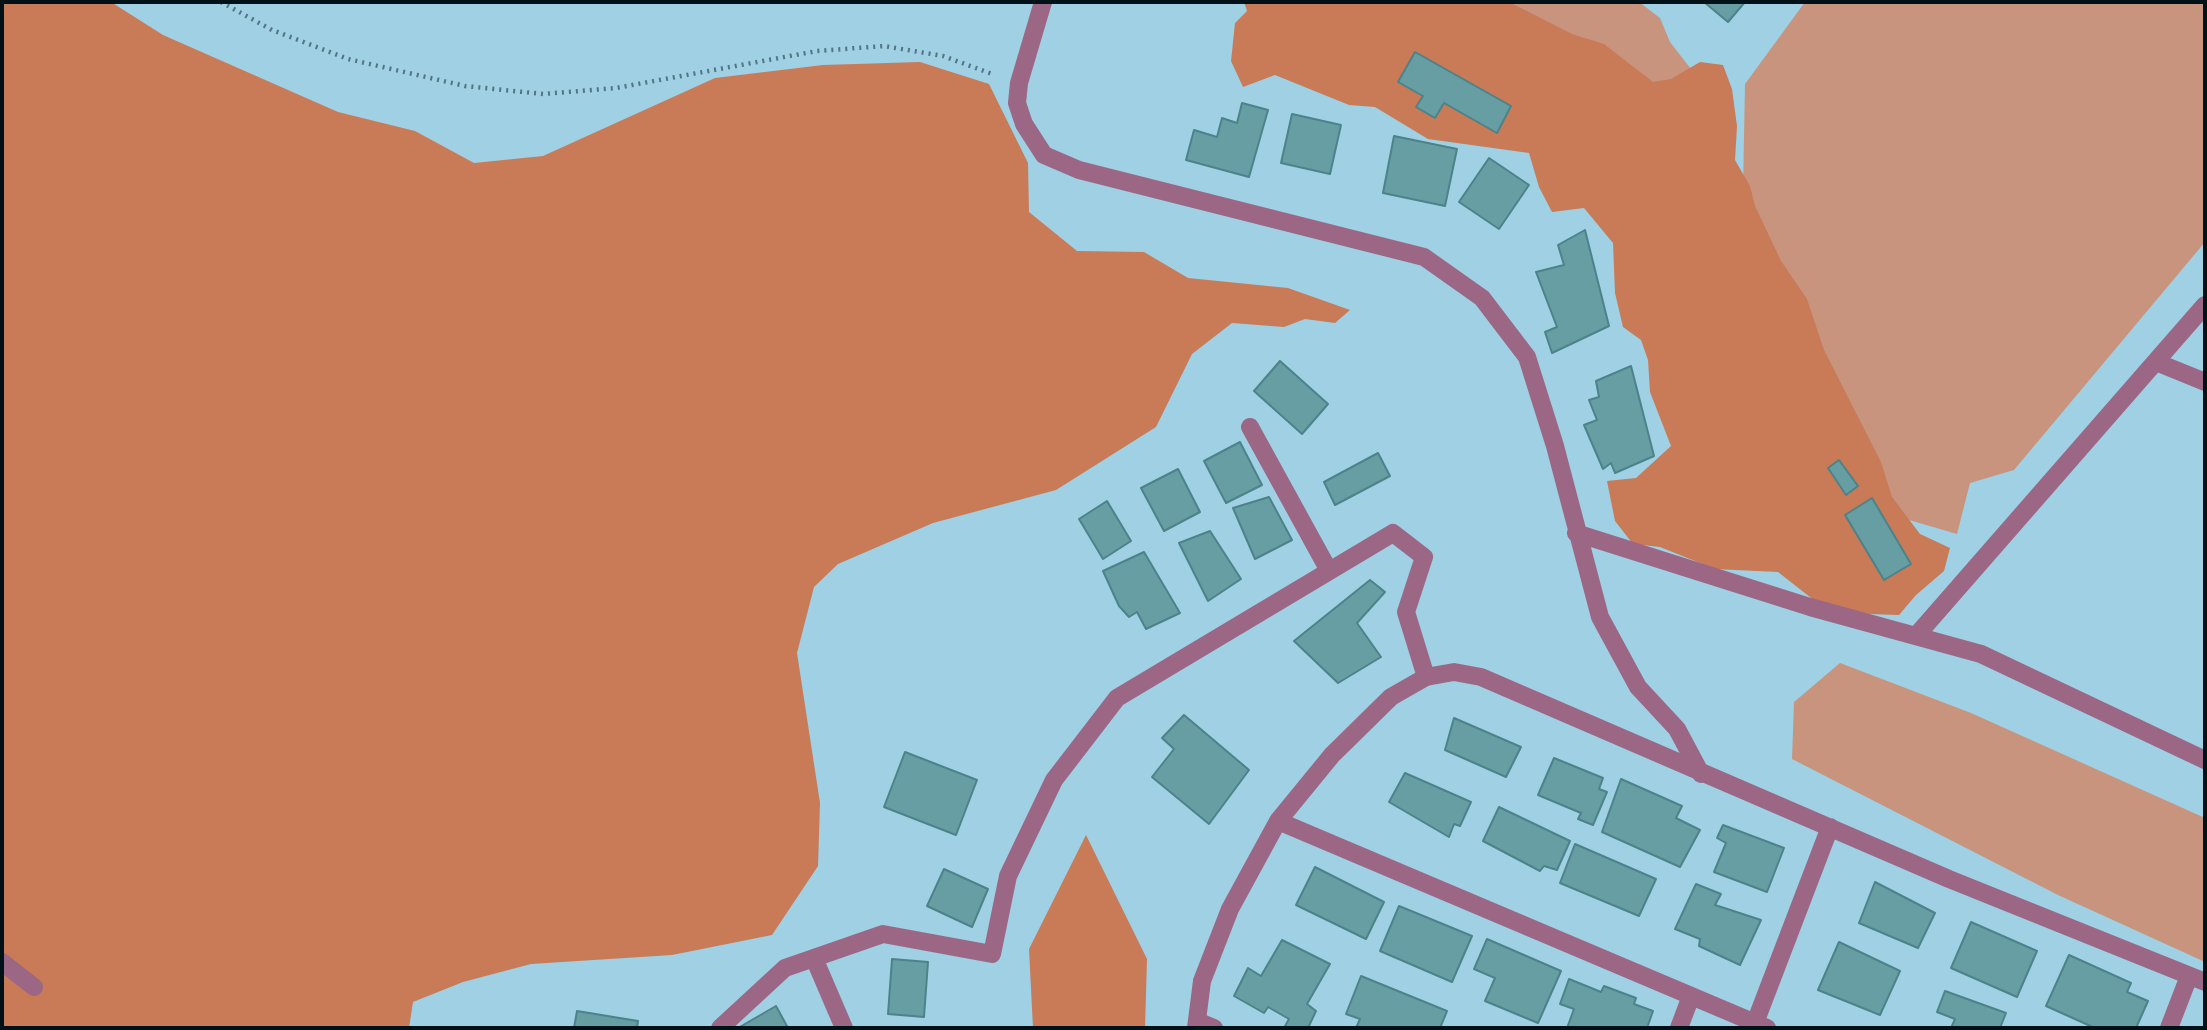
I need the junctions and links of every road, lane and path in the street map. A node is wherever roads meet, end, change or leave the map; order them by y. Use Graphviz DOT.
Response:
graph roads {
  1 [pos="221,2"];
  2 [pos="1043,2"];
  3 [pos="1019,83"];
  4 [pos="2205,305"];
  5 [pos="2156,362"];
  6 [pos="2205,382"];
  7 [pos="1250,427"];
  8 [pos="1576,533"];
  9 [pos="1328,569"];
  10 [pos="1916,636"];
  11 [pos="1426,677"];
  12 [pos="2205,760"];
  13 [pos="1701,774"];
  14 [pos="1278,821"];
  15 [pos="1830,827"];
  16 [pos="814,958"];
  17 [pos="2,962"];
  18 [pos="2197,979"];
  19 [pos="34,987"];
  20 [pos="1691,996"];
  21 [pos="1196,1025"];
  22 [pos="1761,1026"];
  23 [pos="720,1028"];
  24 [pos="844,1028"];
  25 [pos="1214,1028"];
  26 [pos="1679,1028"];
  27 [pos="2169,1028"];
  1 -- 3 [label="path"];
  2 -- 3 [label="street"];
  3 -- 8 [label="street"];
  4 -- 5 [label="street"];
  5 -- 6 [label="street"];
  5 -- 10 [label="street"];
  7 -- 9 [label="street"];
  8 -- 10 [label="street"];
  8 -- 13 [label="street"];
  9 -- 11 [label="street"];
  9 -- 16 [label="street"];
  10 -- 12 [label="street"];
  11 -- 13 [label="street"];
  11 -- 14 [label="street"];
  13 -- 15 [label="street"];
  14 -- 20 [label="street"];
  14 -- 21 [label="street"];
  15 -- 18 [label="street"];
  15 -- 22 [label="street"];
  16 -- 23 [label="street"];
  16 -- 24 [label="street"];
  17 -- 19 [label="street"];
  18 -- 27 [label="street"];
  20 -- 22 [label="street"];
  20 -- 26 [label="street"];
  21 -- 25 [label="street"];
}
